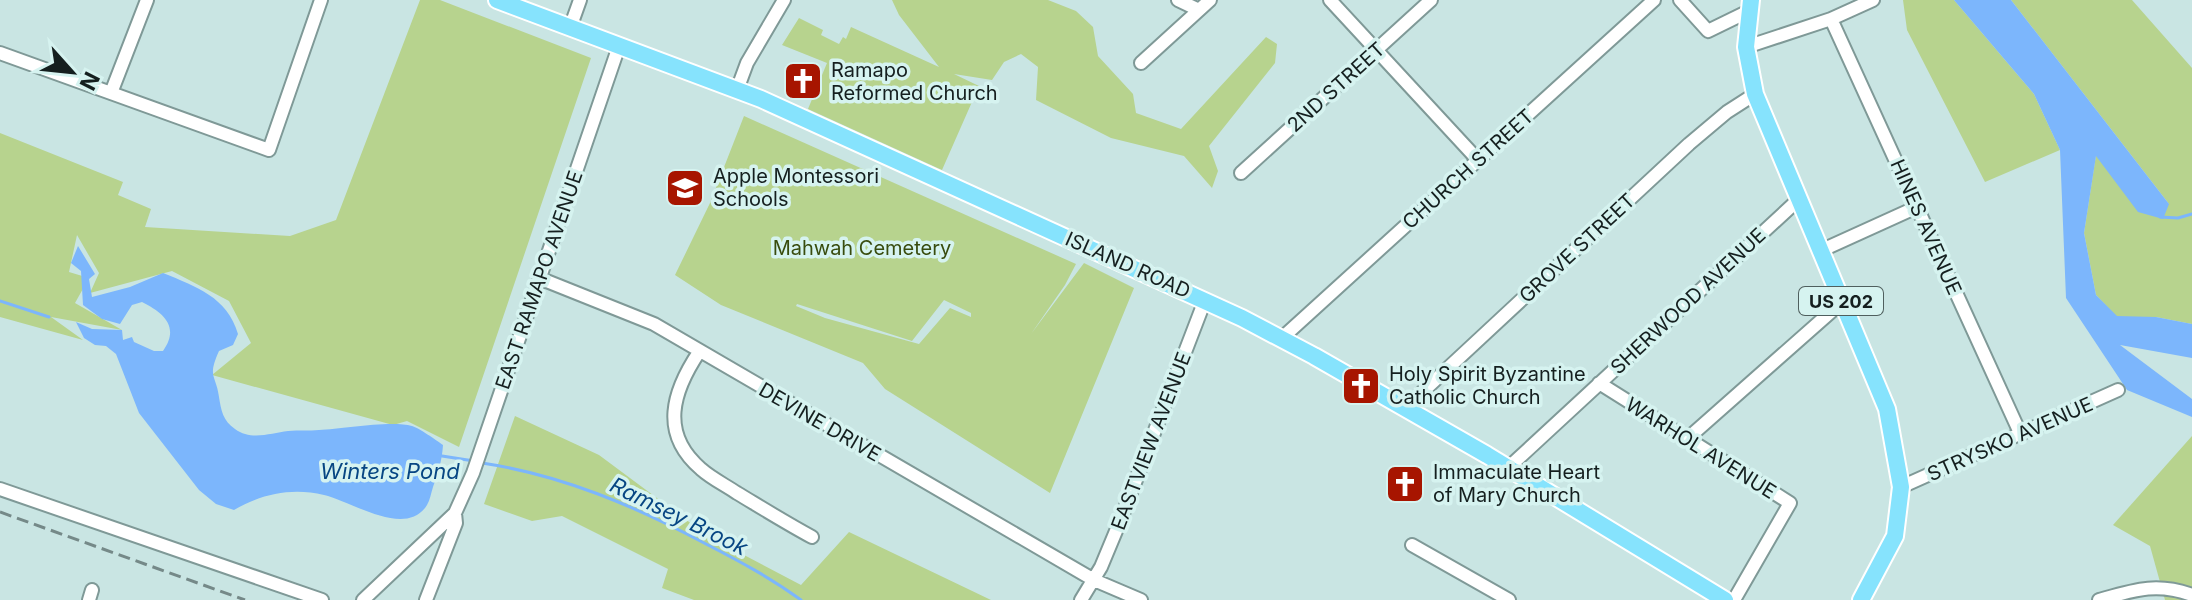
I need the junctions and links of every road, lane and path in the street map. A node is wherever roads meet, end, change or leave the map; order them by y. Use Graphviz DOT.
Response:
graph roads {
  1 [pos="147,0"];
  2 [pos="321,0"];
  3 [pos="497,0"];
  4 [pos="580,0"];
  5 [pos="1178,0"];
  6 [pos="1210,0"];
  7 [pos="1330,0"];
  8 [pos="1431,0"];
  9 [pos="1654,0"];
  10 [pos="1680,0"];
  11 [pos="1873,0"];
  12 [pos="782,2"];
  13 [pos="1750,6"];
  14 [pos="1199,10"];
  15 [pos="1831,19"];
  16 [pos="570,28"];
  17 [pos="619,46"];
  18 [pos="1746,47"];
  19 [pos="1377,51"];
  20 [pos="0,53"];
  21 [pos="1141,63"];
  22 [pos="737,90"];
  23 [pos="111,93"];
  24 [pos="1755,94"];
  25 [pos="1478,160"];
  26 [pos="1241,173"];
  27 [pos="1798,200"];
  28 [pos="1917,207"];
  29 [pos="1820,251"];
  30 [pos="539,278"];
  31 [pos="1205,300"];
  32 [pos="1842,302"];
  33 [pos="1282,338"];
  34 [pos="699,352"];
  35 [pos="1599,383"];
  36 [pos="2118,390"];
  37 [pos="1404,409"];
  38 [pos="2021,435"];
  39 [pos="1687,439"];
  40 [pos="1508,468"];
  41 [pos="1901,487"];
  42 [pos="0,489"];
  43 [pos="455,513"];
  44 [pos="812,537"];
  45 [pos="1412,545"];
  46 [pos="1094,580"];
  47 [pos="2192,595"];
  48 [pos="322,600"];
  49 [pos="364,600"];
  50 [pos="426,600"];
  51 [pos="1081,600"];
  52 [pos="1141,600"];
  53 [pos="1509,600"];
  54 [pos="1725,600"];
  55 [pos="1734,600"];
  56 [pos="1861,600"];
  57 [pos="2099,600"];
  1 -- 23 [label="street"];
  2 -- 23 [label="street"];
  3 -- 16 [label="main road, ISLAND ROAD"];
  4 -- 16 [label="street"];
  5 -- 14 [label="street"];
  6 -- 14 [label="street"];
  7 -- 19 [label="street"];
  8 -- 19 [label="street, 2ND STREET"];
  9 -- 25 [label="street, CHURCH STREET"];
  10 -- 13 [label="street"];
  11 -- 15 [label="street"];
  12 -- 22 [label="street"];
  13 -- 18 [label="main road, US 202"];
  14 -- 21 [label="street"];
  15 -- 18 [label="street"];
  15 -- 28 [label="street, HINES AVENUE"];
  16 -- 17 [label="main road, ISLAND ROAD"];
  17 -- 22 [label="main road, ISLAND ROAD"];
  17 -- 30 [label="street, EAST RAMAPO AVENUE"];
  18 -- 24 [label="main road, US 202"];
  19 -- 25 [label="street"];
  19 -- 26 [label="street, 2ND STREET"];
  20 -- 23 [label="street"];
  22 -- 31 [label="main road, ISLAND ROAD"];
  24 -- 27 [label="main road, US 202"];
  24 -- 37 [label="street, GROVE STREET"];
  25 -- 33 [label="street, CHURCH STREET"];
  27 -- 29 [label="main road, US 202"];
  27 -- 35 [label="street, SHERWOOD AVENUE"];
  28 -- 29 [label="street"];
  28 -- 38 [label="street, HINES AVENUE"];
  29 -- 32 [label="main road, US 202"];
  30 -- 34 [label="street, DEVINE DRIVE"];
  30 -- 43 [label="street, EAST RAMAPO AVENUE"];
  31 -- 33 [label="main road, ISLAND ROAD"];
  31 -- 46 [label="street, EASTVIEW AVENUE"];
  32 -- 39 [label="street"];
  32 -- 41 [label="main road, US 202"];
  33 -- 37 [label="main road, ISLAND ROAD"];
  34 -- 44 [label="street"];
  34 -- 46 [label="street, DEVINE DRIVE"];
  35 -- 39 [label="street, WARHOL AVENUE"];
  35 -- 40 [label="street, SHERWOOD AVENUE"];
  36 -- 38 [label="street, STRYSKO AVENUE"];
  37 -- 40 [label="main road, ISLAND ROAD"];
  38 -- 41 [label="street, STRYSKO AVENUE"];
  39 -- 55 [label="street, WARHOL AVENUE"];
  40 -- 54 [label="main road, ISLAND ROAD"];
  41 -- 56 [label="main road, US 202"];
  42 -- 48 [label="street"];
  43 -- 49 [label="street"];
  43 -- 50 [label="street"];
  45 -- 53 [label="street"];
  46 -- 51 [label="street, EASTVIEW AVENUE"];
  46 -- 52 [label="street, DEVINE DRIVE"];
  47 -- 57 [label="street"];
}
